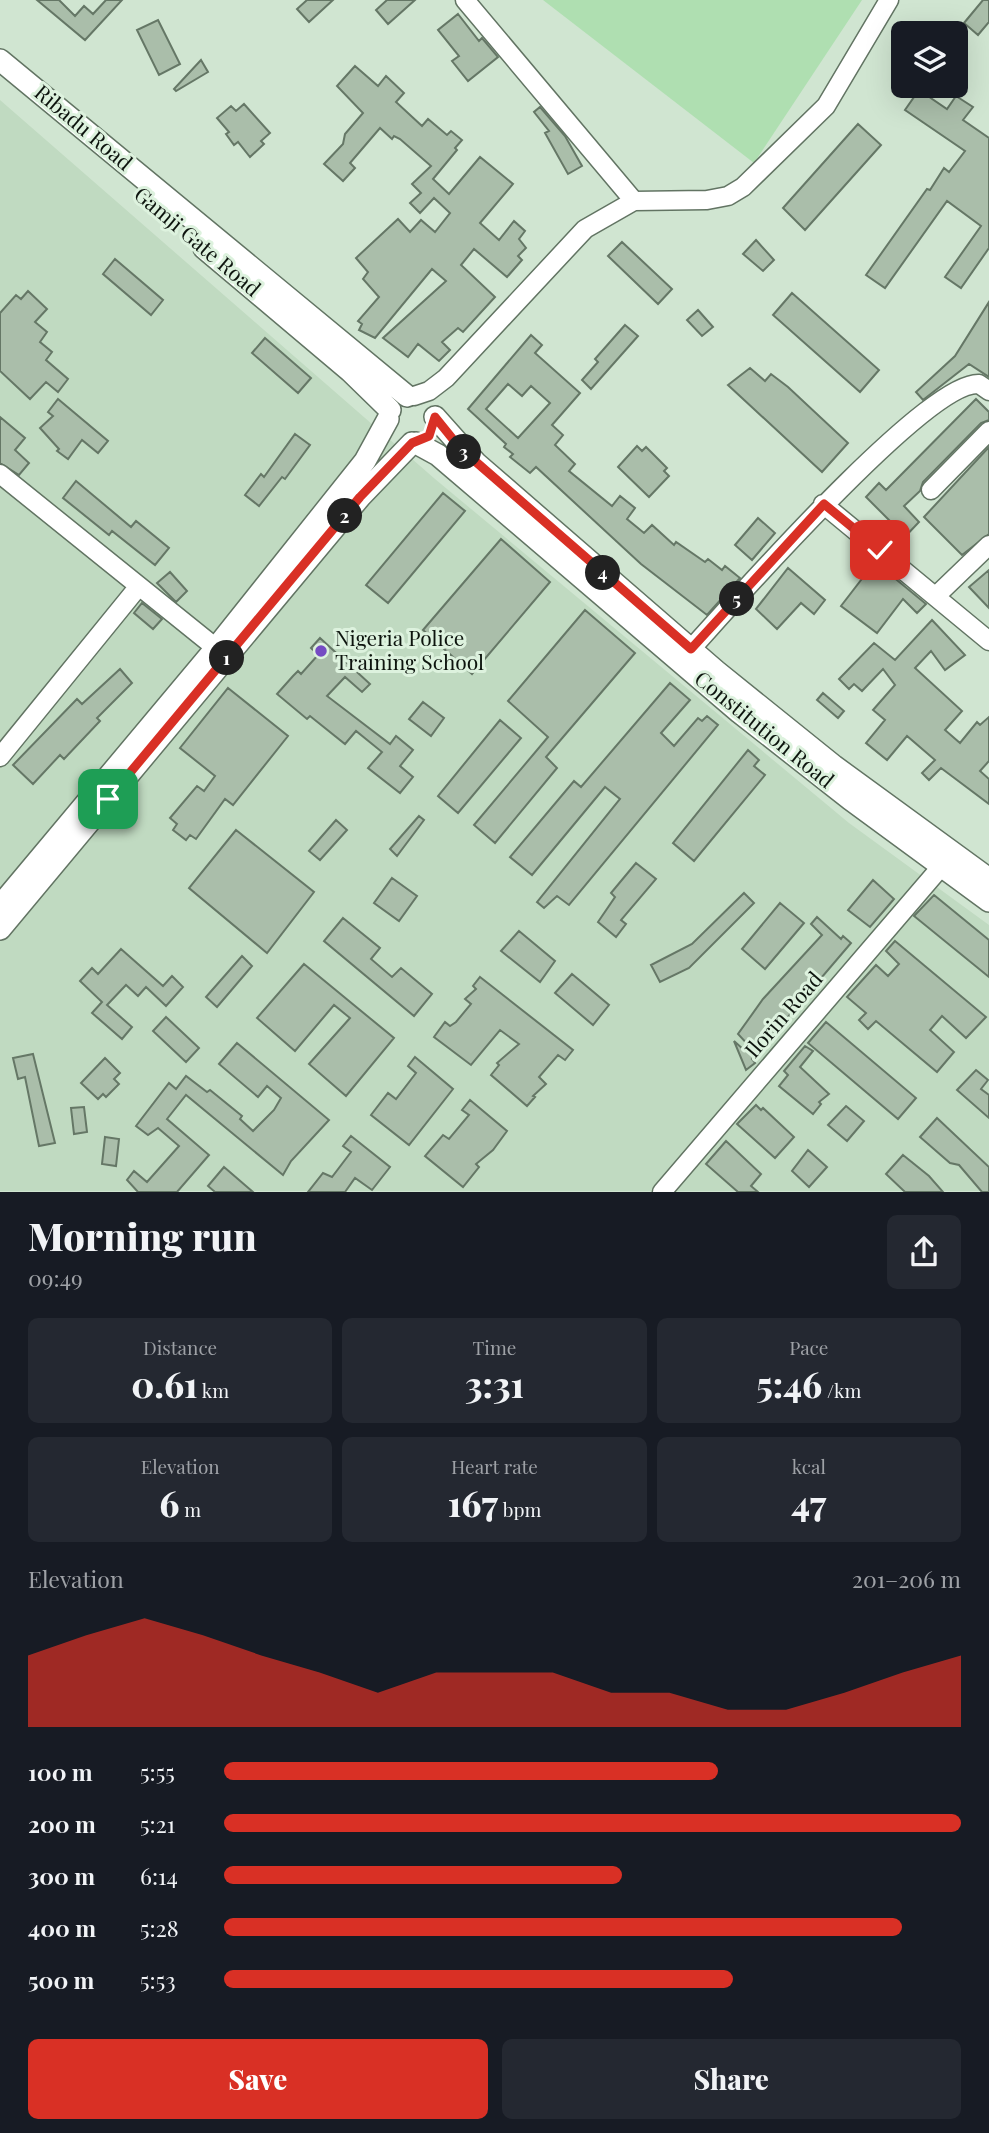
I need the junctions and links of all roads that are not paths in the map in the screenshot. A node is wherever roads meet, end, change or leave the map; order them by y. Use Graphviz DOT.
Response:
graph roads {
  1 [pos="465,0"];
  2 [pos="889,0"];
  3 [pos="0,60"];
  4 [pos="0,78"];
  5 [pos="634,201"];
  6 [pos="446,378"];
  7 [pos="989,391"];
  8 [pos="400,405"];
  9 [pos="434,413"];
  10 [pos="989,431"];
  11 [pos="414,443"];
  12 [pos="0,474"];
  13 [pos="931,490"];
  14 [pos="824,504"];
  15 [pos="989,545"];
  16 [pos="139,586"];
  17 [pos="937,595"];
  18 [pos="989,641"];
  19 [pos="216,648"];
  20 [pos="691,649"];
  21 [pos="0,757"];
  22 [pos="940,868"];
  23 [pos="989,879"];
  24 [pos="989,901"];
  25 [pos="0,906"];
  26 [pos="0,929"];
  27 [pos="662,1192"];
  1 -- 5 [label="street"];
  2 -- 5 [label="street"];
  3 -- 8 [label="main road, Ribadu Road"];
  4 -- 8 [label="main road, Gamji Gate Road"];
  5 -- 6 [label="street"];
  6 -- 8 [label="street"];
  6 -- 9 [label="street"];
  7 -- 14 [label="street"];
  8 -- 9 [label="main road"];
  8 -- 11 [label="main road"];
  8 -- 19 [label="main road"];
  9 -- 11 [label="main road"];
  9 -- 20 [label="main road, Constitution Road"];
  10 -- 13 [label="street"];
  11 -- 22 [label="main road, Constitution Road"];
  11 -- 26 [label="main road"];
  12 -- 16 [label="street"];
  14 -- 17 [label="street"];
  14 -- 20 [label="street"];
  15 -- 17 [label="street"];
  16 -- 19 [label="street"];
  16 -- 21 [label="street"];
  17 -- 18 [label="street"];
  19 -- 25 [label="main road"];
  20 -- 23 [label="main road, Constitution Road"];
  22 -- 24 [label="main road, Constitution Road"];
  22 -- 27 [label="street, Ilorin Road"];
}
